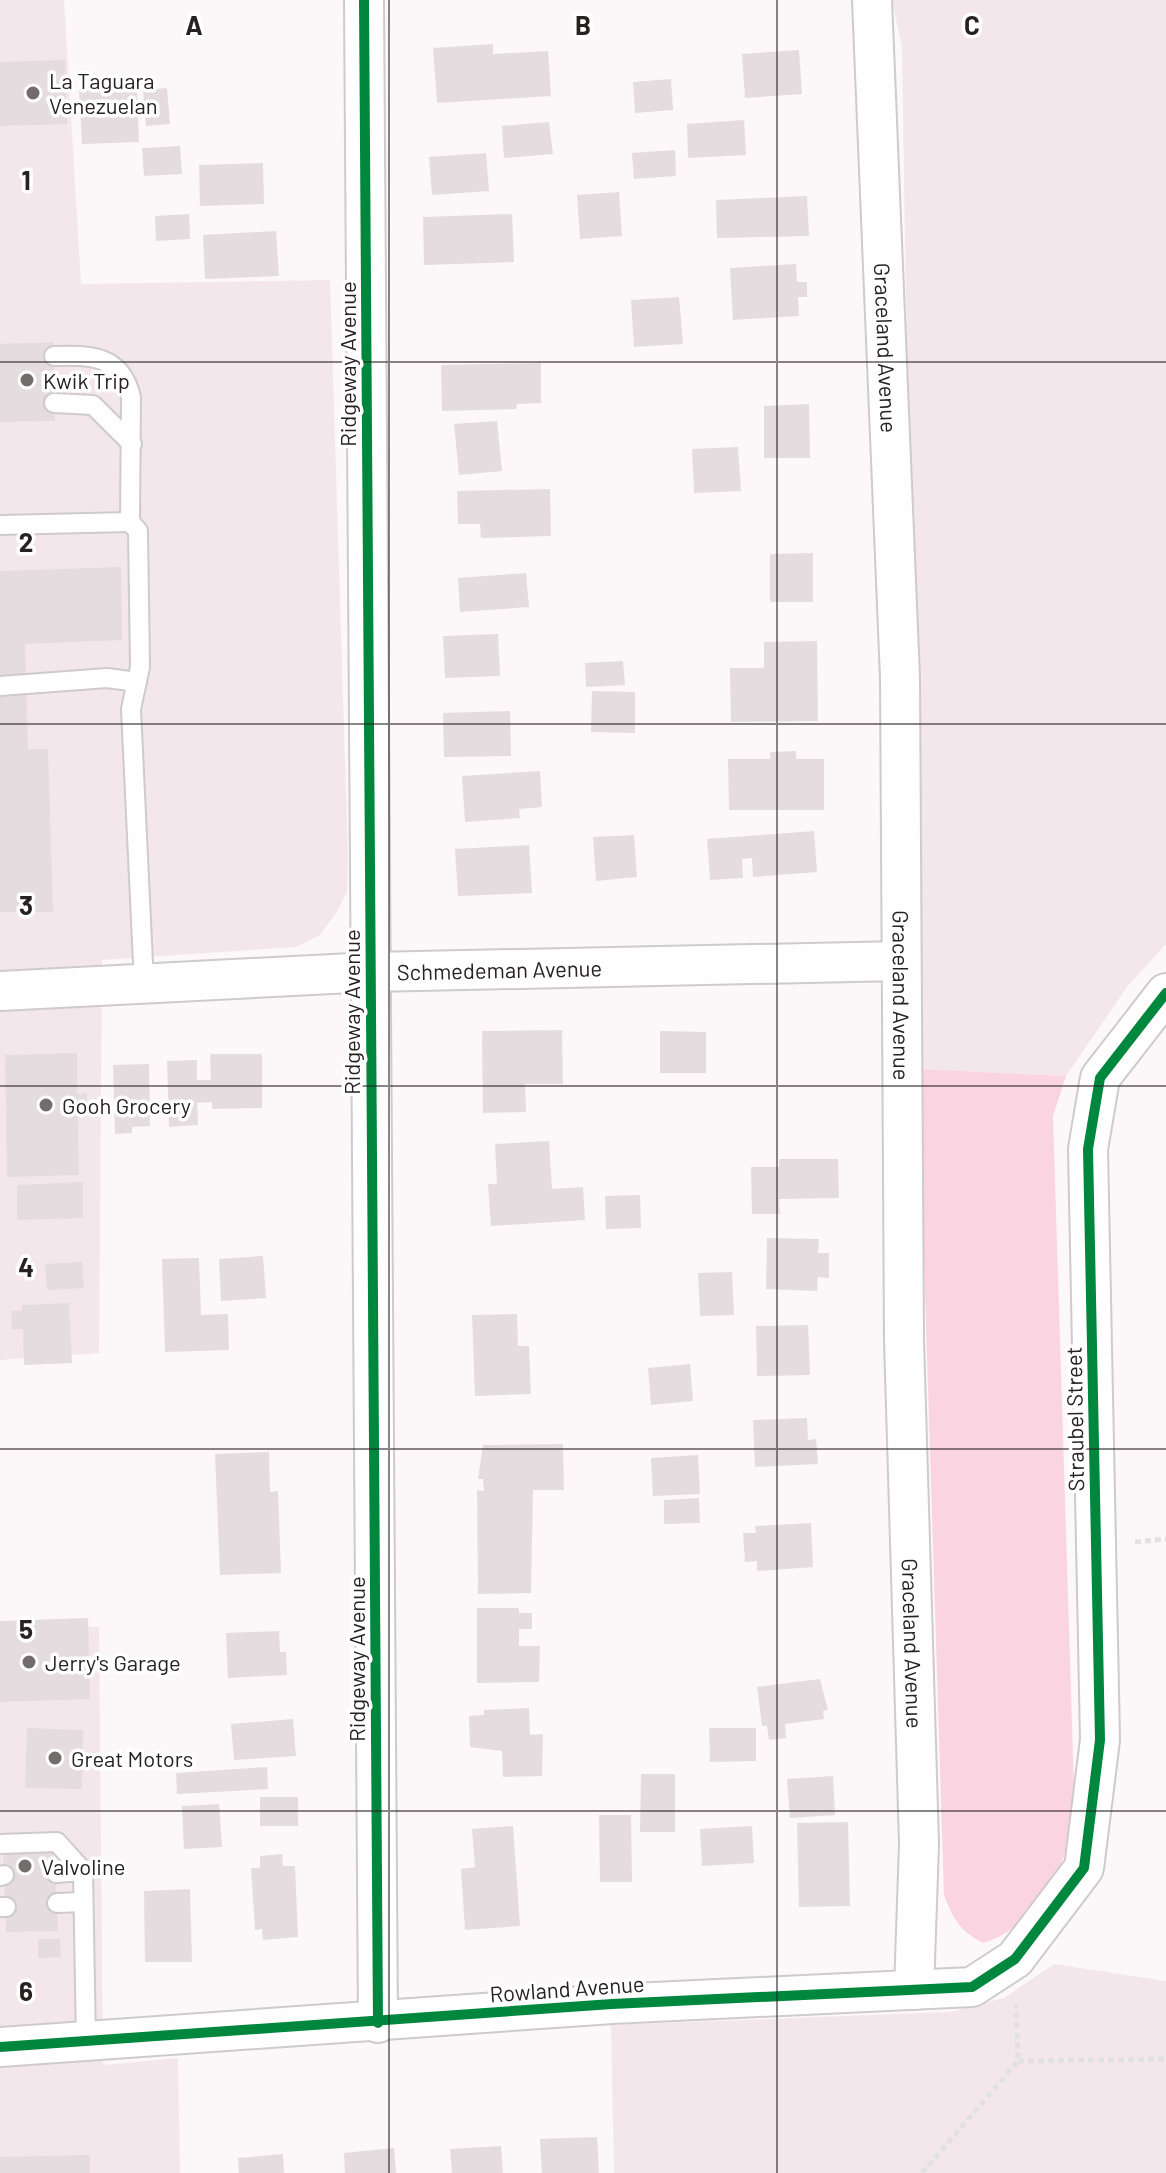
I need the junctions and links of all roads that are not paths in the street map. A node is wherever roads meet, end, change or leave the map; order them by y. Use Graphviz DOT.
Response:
graph roads {
  1 [pos="364,0"];
  2 [pos="872,0"];
  3 [pos="54,356"];
  4 [pos="54,403"];
  5 [pos="132,444"];
  6 [pos="130,522"];
  7 [pos="0,525"];
  8 [pos="137,682"];
  9 [pos="0,686"];
  10 [pos="901,961"];
  11 [pos="371,972"];
  12 [pos="144,984"];
  13 [pos="0,991"];
  14 [pos="1166,993"];
  15 [pos="0,1844"];
  16 [pos="1084,1868"];
  17 [pos="83,1871"];
  18 [pos="56,1873"];
  19 [pos="83,1902"];
  20 [pos="57,1903"];
  21 [pos="914,1990"];
  22 [pos="378,2023"];
  23 [pos="86,2041"];
  24 [pos="0,2047"];
  1 -- 11 [label="street, Ridgeway Avenue"];
  2 -- 10 [label="street, Graceland Avenue"];
  3 -- 5 [label="lane"];
  4 -- 5 [label="lane"];
  5 -- 6 [label="lane"];
  6 -- 7 [label="lane"];
  6 -- 8 [label="lane"];
  8 -- 9 [label="lane"];
  8 -- 12 [label="lane"];
  10 -- 11 [label="street, Schmedeman Avenue"];
  10 -- 21 [label="street, Graceland Avenue"];
  11 -- 12 [label="street, Schmedeman Avenue"];
  11 -- 22 [label="street, Ridgeway Avenue"];
  12 -- 13 [label="street, Schmedeman Avenue"];
  14 -- 16 [label="street, Straubel Street"];
  15 -- 17 [label="lane"];
  16 -- 21 [label="street, Rowland Avenue"];
  17 -- 18 [label="lane"];
  17 -- 19 [label="lane"];
  19 -- 20 [label="lane"];
  19 -- 23 [label="lane"];
  21 -- 22 [label="street, Rowland Avenue"];
  22 -- 23 [label="street, Rowland Avenue"];
  23 -- 24 [label="street, Rowland Avenue"];
}
